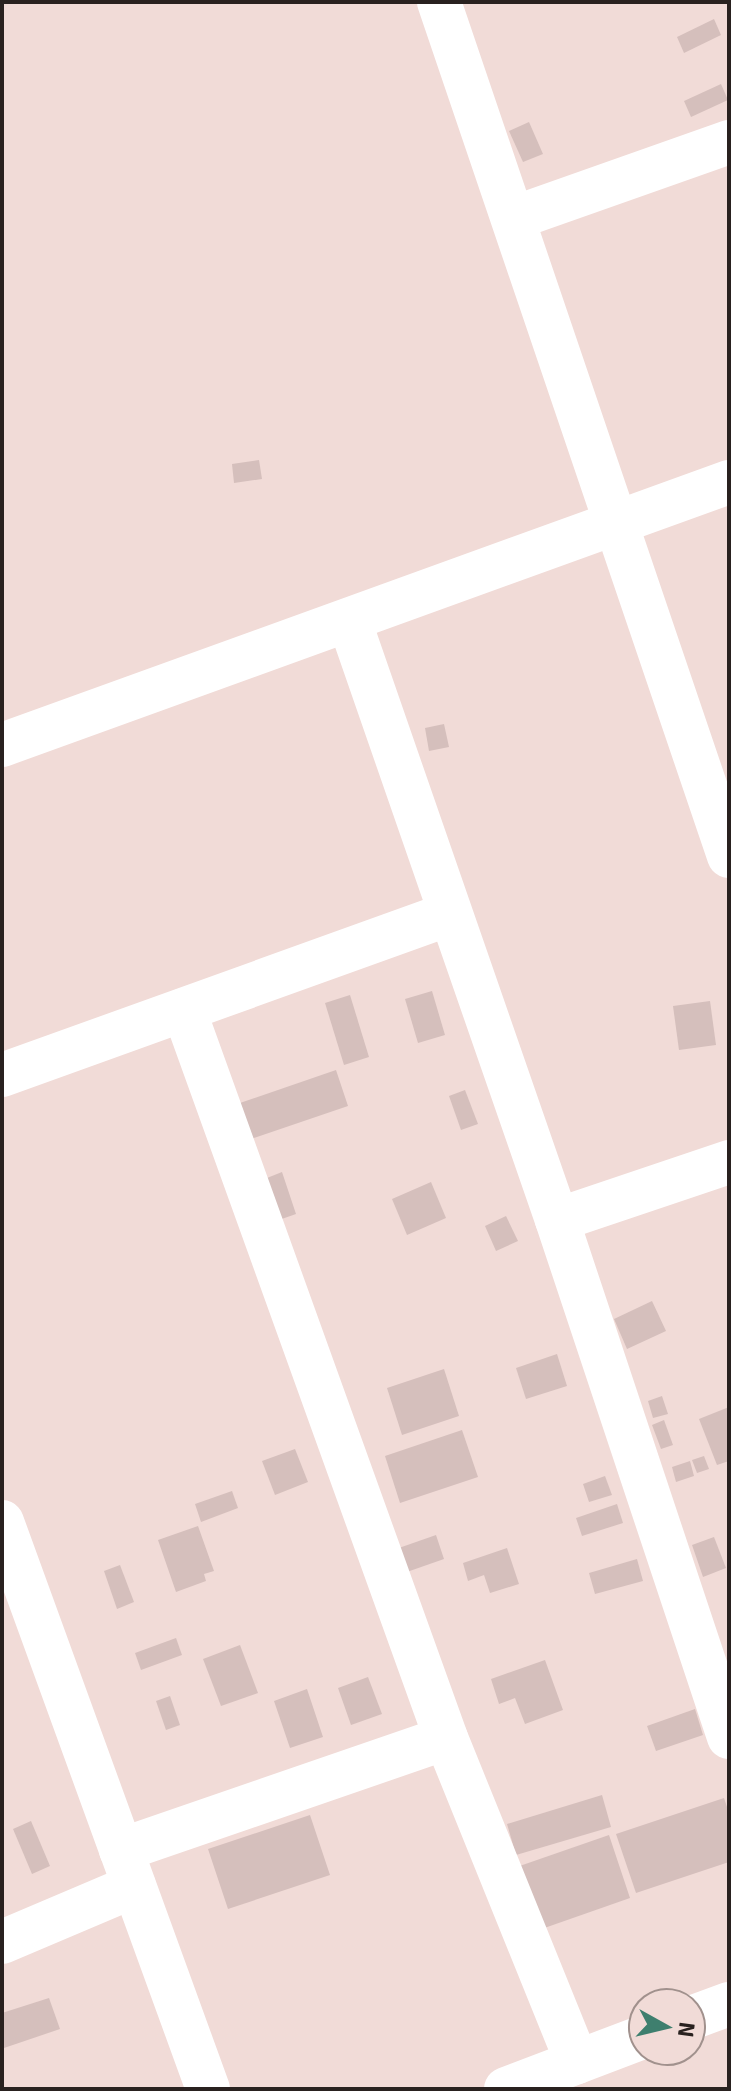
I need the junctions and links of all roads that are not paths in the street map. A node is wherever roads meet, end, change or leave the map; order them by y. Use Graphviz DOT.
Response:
graph roads {
  1 [pos="439,2"];
  2 [pos="729,142"];
  3 [pos="514,218"];
  4 [pos="729,482"];
  5 [pos="617,523"];
  6 [pos="349,620"];
  7 [pos="2,745"];
  8 [pos="725,828"];
  9 [pos="449,914"];
  10 [pos="184,1010"];
  11 [pos="2,1075"];
  12 [pos="729,1162"];
  13 [pos="557,1220"];
  14 [pos="2,1522"];
  15 [pos="729,1737"];
  16 [pos="446,1738"];
  17 [pos="128,1868"];
  18 [pos="2,1942"];
  19 [pos="729,2004"];
  20 [pos="707,2012"];
  21 [pos="627,2043"];
  22 [pos="577,2062"];
  23 [pos="208,2089"];
  24 [pos="506,2089"];
  1 -- 3 [label="street"];
  2 -- 3 [label="street"];
  3 -- 5 [label="street"];
  4 -- 5 [label="street"];
  5 -- 6 [label="street"];
  5 -- 8 [label="street"];
  6 -- 7 [label="street"];
  6 -- 9 [label="street"];
  9 -- 10 [label="street"];
  9 -- 13 [label="street"];
  10 -- 11 [label="street"];
  10 -- 16 [label="street"];
  12 -- 13 [label="street"];
  13 -- 15 [label="street"];
  14 -- 17 [label="street"];
  16 -- 17 [label="street"];
  16 -- 22 [label="street"];
  17 -- 18 [label="street"];
  17 -- 23 [label="street"];
  19 -- 20 [label="street"];
  21 -- 22 [label="street"];
  22 -- 24 [label="street"];
}
